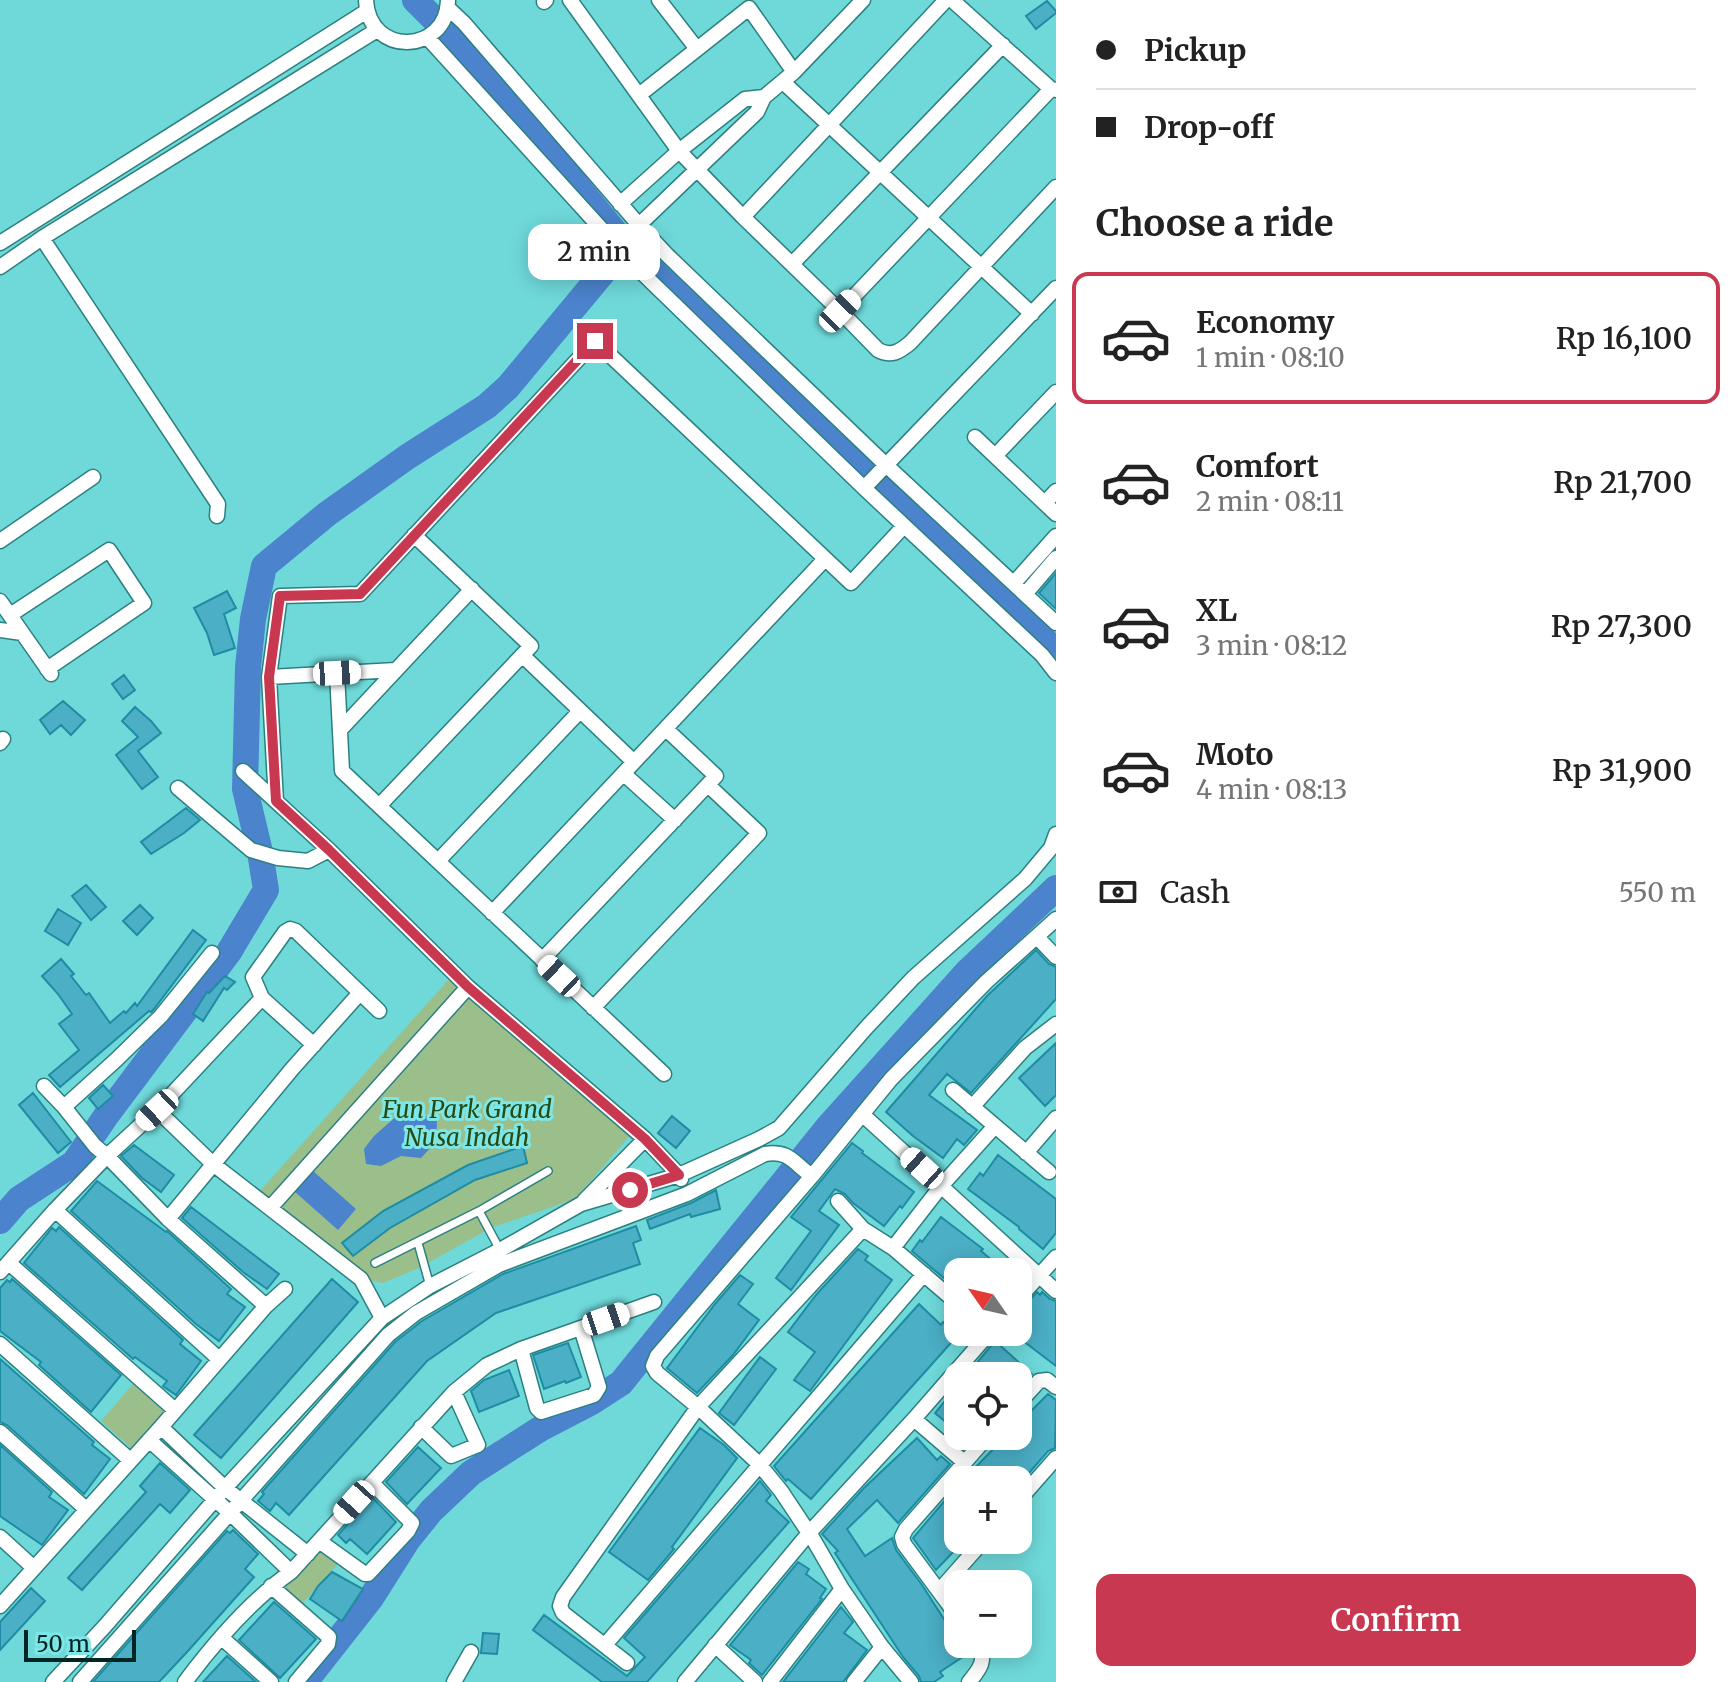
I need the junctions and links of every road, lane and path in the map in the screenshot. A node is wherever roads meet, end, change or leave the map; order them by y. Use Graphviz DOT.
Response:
graph roads {
  1 [pos="570,0"];
  2 [pos="659,0"];
  3 [pos="863,0"];
  4 [pos="949,0"];
  5 [pos="748,4"];
  6 [pos="366,6"];
  7 [pos="447,7"];
  8 [pos="377,30"];
  9 [pos="431,34"];
  10 [pos="1003,45"];
  11 [pos="697,49"];
  12 [pos="789,77"];
  13 [pos="1053,90"];
  14 [pos="639,95"];
  15 [pos="764,97"];
  16 [pos="196,118"];
  17 [pos="829,125"];
  18 [pos="209,136"];
  19 [pos="679,151"];
  20 [pos="697,169"];
  21 [pos="880,172"];
  22 [pos="1056,187"];
  23 [pos="620,204"];
  24 [pos="743,217"];
  25 [pos="929,218"];
  26 [pos="639,225"];
  27 [pos="42,238"];
  28 [pos="0,243"];
  29 [pos="792,264"];
  30 [pos="980,266"];
  31 [pos="0,267"];
  32 [pos="1056,288"];
  33 [pos="840,311"];
  34 [pos="1032,314"];
  35 [pos="1056,392"];
  36 [pos="975,437"];
  37 [pos="995,456"];
  38 [pos="884,467"];
  39 [pos="93,477"];
  40 [pos="867,486"];
  41 [pos="1056,491"];
  42 [pos="1045,503"];
  43 [pos="1056,514"];
  44 [pos="217,516"];
  45 [pos="904,526"];
  46 [pos="414,535"];
  47 [pos="1056,536"];
  48 [pos="0,541"];
  49 [pos="1056,558"];
  50 [pos="825,559"];
  51 [pos="1020,588"];
  52 [pos="472,589"];
  53 [pos="0,601"];
  54 [pos="10,615"];
  55 [pos="1056,623"];
  56 [pos="0,630"];
  57 [pos="22,633"];
  58 [pos="522,655"];
  59 [pos="396,670"];
  60 [pos="337,673"];
  61 [pos="1056,673"];
  62 [pos="269,677"];
  63 [pos="580,711"];
  64 [pos="666,729"];
  65 [pos="340,730"];
  66 [pos="629,768"];
  67 [pos="243,771"];
  68 [pos="708,785"];
  69 [pos="178,788"];
  70 [pos="276,801"];
  71 [pos="379,806"];
  72 [pos="675,820"];
  73 [pos="1056,834"];
  74 [pos="329,850"];
  75 [pos="438,861"];
  76 [pos="492,913"];
  77 [pos="1056,919"];
  78 [pos="1037,937"];
  79 [pos="212,953"];
  80 [pos="1056,957"];
  81 [pos="542,960"];
  82 [pos="468,987"];
  83 [pos="359,994"];
  84 [pos="262,998"];
  85 [pos="593,1008"];
  86 [pos="379,1011"];
  87 [pos="1056,1024"];
  88 [pos="314,1045"];
  89 [pos="664,1074"];
  90 [pos="44,1086"];
  91 [pos="953,1090"];
  92 [pos="64,1107"];
  93 [pos="972,1107"];
  94 [pos="157,1110"];
  95 [pos="863,1115"];
  96 [pos="1056,1118"];
  97 [pos="995,1126"];
  98 [pos="645,1139"];
  99 [pos="759,1139"];
  100 [pos="1026,1153"];
  101 [pos="765,1154"];
  102 [pos="107,1156"];
  103 [pos="213,1164"];
  104 [pos="548,1171"];
  105 [pos="1049,1172"];
  106 [pos="810,1174"];
  107 [pos="679,1175"];
  108 [pos="942,1185"];
  109 [pos="687,1194"];
  110 [pos="838,1201"];
  111 [pos="581,1204"];
  112 [pos="270,1208"];
  113 [pos="55,1210"];
  114 [pos="479,1211"];
  115 [pos="168,1219"];
  116 [pos="863,1229"];
  117 [pos="418,1243"];
  118 [pos="893,1248"];
  119 [pos="500,1250"];
  120 [pos="1056,1257"];
  121 [pos="375,1263"];
  122 [pos="4,1268"];
  123 [pos="924,1274"];
  124 [pos="1039,1275"];
  125 [pos="1032,1283"];
  126 [pos="430,1286"];
  127 [pos="285,1289"];
  128 [pos="1056,1291"];
  129 [pos="944,1292"];
  130 [pos="654,1302"];
  131 [pos="266,1306"];
  132 [pos="382,1318"];
  133 [pos="581,1328"];
  134 [pos="0,1344"];
  135 [pos="978,1346"];
  136 [pos="521,1349"];
  137 [pos="219,1359"];
  138 [pos="1056,1387"];
  139 [pos="1032,1389"];
  140 [pos="454,1392"];
  141 [pos="698,1407"];
  142 [pos="175,1410"];
  143 [pos="914,1419"];
  144 [pos="161,1427"];
  145 [pos="421,1427"];
  146 [pos="0,1432"];
  147 [pos="149,1440"];
  148 [pos="975,1450"];
  149 [pos="1056,1458"];
  150 [pos="130,1460"];
  151 [pos="964,1462"];
  152 [pos="759,1464"];
  153 [pos="372,1483"];
  154 [pos="1032,1485"];
  155 [pos="225,1488"];
  156 [pos="215,1500"];
  157 [pos="242,1500"];
  158 [pos="86,1509"];
  159 [pos="229,1512"];
  160 [pos="809,1533"];
  161 [pos="0,1537"];
  162 [pos="319,1541"];
  163 [pos="308,1554"];
  164 [pos="972,1554"];
  165 [pos="34,1568"];
  166 [pos="291,1572"];
  167 [pos="271,1586"];
  168 [pos="842,1589"];
  169 [pos="939,1591"];
  170 [pos="944,1598"];
  171 [pos="0,1606"];
  172 [pos="105,1626"];
  173 [pos="222,1638"];
  174 [pos="119,1639"];
  175 [pos="605,1645"];
  176 [pos="715,1645"];
  177 [pos="882,1647"];
  178 [pos="471,1652"];
  179 [pos="983,1658"];
  180 [pos="627,1663"];
  181 [pos="53,1682"];
  182 [pos="80,1682"];
  183 [pos="185,1682"];
  184 [pos="271,1682"];
  185 [pos="296,1682"];
  186 [pos="454,1682"];
  187 [pos="685,1682"];
  188 [pos="755,1682"];
  189 [pos="770,1682"];
  190 [pos="854,1682"];
  191 [pos="911,1682"];
  192 [pos="969,1682"];
  1 -- 14 [label="street"];
  2 -- 11 [label="street"];
  3 -- 12 [label="street"];
  4 -- 10 [label="street"];
  4 -- 17 [label="street"];
  5 -- 11 [label="street"];
  5 -- 12 [label="street"];
  6 -- 8 [label="street"];
  6 -- 16 [label="street"];
  7 -- 9 [label="street"];
  7 -- 23 [label="street"];
  8 -- 9 [label="street"];
  8 -- 18 [label="street"];
  9 -- 40 [label="street"];
  10 -- 13 [label="street"];
  10 -- 21 [label="street"];
  11 -- 14 [label="street"];
  12 -- 15 [label="street"];
  12 -- 17 [label="street"];
  13 -- 25 [label="street"];
  14 -- 19 [label="street"];
  15 -- 19 [label="street"];
  15 -- 20 [label="street"];
  16 -- 18 [label="street"];
  16 -- 28 [label="street"];
  17 -- 21 [label="street"];
  17 -- 24 [label="street"];
  18 -- 27 [label="street"];
  19 -- 20 [label="street"];
  19 -- 23 [label="street"];
  20 -- 24 [label="street"];
  20 -- 26 [label="street"];
  21 -- 25 [label="street"];
  21 -- 29 [label="street"];
  22 -- 30 [label="street"];
  23 -- 26 [label="street"];
  24 -- 29 [label="street"];
  25 -- 30 [label="street"];
  25 -- 33 [label="street"];
  26 -- 38 [label="street"];
  27 -- 31 [label="street"];
  27 -- 44 [label="street"];
  29 -- 33 [label="street"];
  30 -- 33 [label="street"];
  30 -- 34 [label="street"];
  32 -- 34 [label="street"];
  34 -- 38 [label="street"];
  35 -- 37 [label="street"];
  36 -- 37 [label="street"];
  37 -- 42 [label="street"];
  38 -- 40 [label="street"];
  38 -- 51 [label="street"];
  39 -- 48 [label="street"];
  40 -- 45 [label="street"];
  41 -- 42 [label="street"];
  42 -- 43 [label="street"];
  45 -- 50 [label="street"];
  45 -- 61 [label="street"];
  46 -- 50 [label="street"];
  46 -- 52 [label="street"];
  46 -- 62 [label="street"];
  47 -- 51 [label="street"];
  49 -- 51 [label="street"];
  50 -- 64 [label="street"];
  51 -- 55 [label="street"];
  52 -- 58 [label="street"];
  52 -- 59 [label="street"];
  53 -- 54 [label="street"];
  54 -- 57 [label="street"];
  54 -- 57 [label="street"];
  56 -- 57 [label="street"];
  58 -- 63 [label="street"];
  58 -- 71 [label="street"];
  59 -- 60 [label="street"];
  59 -- 65 [label="street"];
  60 -- 62 [label="street"];
  60 -- 65 [label="street"];
  62 -- 70 [label="street"];
  63 -- 66 [label="street"];
  63 -- 75 [label="street"];
  64 -- 66 [label="street"];
  64 -- 68 [label="street"];
  65 -- 71 [label="street"];
  66 -- 72 [label="street"];
  66 -- 76 [label="street"];
  67 -- 70 [label="street"];
  68 -- 72 [label="street"];
  68 -- 85 [label="street"];
  69 -- 74 [label="street"];
  70 -- 74 [label="street"];
  71 -- 75 [label="street"];
  72 -- 81 [label="street"];
  73 -- 99 [label="street"];
  74 -- 82 [label="street"];
  75 -- 76 [label="street"];
  76 -- 81 [label="street"];
  77 -- 78 [label="street"];
  78 -- 80 [label="street"];
  78 -- 95 [label="street"];
  79 -- 92 [label="street"];
  81 -- 85 [label="street"];
  82 -- 98 [label="street"];
  82 -- 112 [label="street"];
  83 -- 84 [label="street"];
  83 -- 86 [label="street"];
  83 -- 88 [label="street"];
  84 -- 88 [label="street"];
  84 -- 94 [label="street"];
  85 -- 89 [label="street"];
  87 -- 93 [label="street"];
  88 -- 103 [label="street"];
  90 -- 92 [label="street"];
  91 -- 93 [label="street"];
  92 -- 102 [label="street"];
  93 -- 97 [label="street"];
  94 -- 102 [label="street"];
  94 -- 103 [label="street"];
  95 -- 106 [label="street"];
  95 -- 108 [label="street"];
  96 -- 100 [label="street"];
  97 -- 100 [label="street"];
  97 -- 108 [label="street"];
  98 -- 107 [label="street"];
  98 -- 111 [label="street"];
  99 -- 101 [label="street"];
  99 -- 107 [label="street"];
  100 -- 105 [label="street"];
  101 -- 106 [label="street"];
  101 -- 109 [label="street"];
  102 -- 113 [label="street"];
  102 -- 115 [label="street"];
  103 -- 112 [label="street"];
  103 -- 115 [label="street"];
  104 -- 114 [label="lane"];
  106 -- 141 [label="street"];
  107 -- 109 [label="street"];
  107 -- 111 [label="street"];
  108 -- 118 [label="street"];
  108 -- 124 [label="street"];
  109 -- 157 [label="street"];
  110 -- 116 [label="street"];
  111 -- 119 [label="street"];
  112 -- 132 [label="street"];
  113 -- 122 [label="street"];
  113 -- 137 [label="street"];
  114 -- 117 [label="lane"];
  114 -- 119 [label="lane"];
  115 -- 131 [label="street"];
  116 -- 118 [label="street"];
  116 -- 141 [label="street"];
  117 -- 121 [label="lane"];
  117 -- 126 [label="lane"];
  118 -- 123 [label="street"];
  119 -- 126 [label="street"];
  120 -- 124 [label="street"];
  122 -- 142 [label="street"];
  123 -- 129 [label="street"];
  123 -- 152 [label="street"];
  124 -- 125 [label="street"];
  124 -- 128 [label="street"];
  126 -- 132 [label="street"];
  127 -- 131 [label="street"];
  130 -- 133 [label="street"];
  131 -- 137 [label="street"];
  132 -- 155 [label="street"];
  133 -- 136 [label="street"];
  133 -- 136 [label="street"];
  134 -- 150 [label="street"];
  135 -- 143 [label="street"];
  136 -- 140 [label="street"];
  137 -- 142 [label="street"];
  138 -- 139 [label="street"];
  140 -- 145 [label="street"];
  140 -- 145 [label="street"];
  141 -- 152 [label="street"];
  141 -- 175 [label="street"];
  142 -- 144 [label="street"];
  143 -- 151 [label="street"];
  143 -- 160 [label="street"];
  144 -- 147 [label="street"];
  144 -- 155 [label="street"];
  145 -- 153 [label="street"];
  146 -- 158 [label="street"];
  147 -- 150 [label="street"];
  147 -- 156 [label="street"];
  148 -- 151 [label="street"];
  149 -- 154 [label="street"];
  150 -- 158 [label="street"];
  151 -- 169 [label="street"];
  152 -- 160 [label="street"];
  152 -- 175 [label="street"];
  153 -- 162 [label="street"];
  153 -- 162 [label="street"];
  155 -- 156 [label="street"];
  155 -- 157 [label="street"];
  156 -- 159 [label="street"];
  156 -- 172 [label="street"];
  157 -- 159 [label="street"];
  157 -- 163 [label="street"];
  158 -- 165 [label="street"];
  159 -- 166 [label="street"];
  159 -- 174 [label="street"];
  160 -- 168 [label="street"];
  160 -- 176 [label="street"];
  161 -- 165 [label="street"];
  162 -- 163 [label="street"];
  163 -- 166 [label="street"];
  164 -- 169 [label="street"];
  165 -- 171 [label="street"];
  166 -- 167 [label="street"];
  167 -- 173 [label="street"];
  167 -- 185 [label="street"];
  168 -- 177 [label="street"];
  168 -- 189 [label="street"];
  169 -- 170 [label="street"];
  172 -- 174 [label="street"];
  172 -- 181 [label="street"];
  173 -- 183 [label="street"];
  173 -- 184 [label="street"];
  174 -- 182 [label="street"];
  175 -- 180 [label="street"];
  176 -- 187 [label="street"];
  176 -- 188 [label="street"];
  177 -- 190 [label="street"];
  177 -- 191 [label="street"];
  178 -- 186 [label="street"];
  179 -- 192 [label="street"];
}
